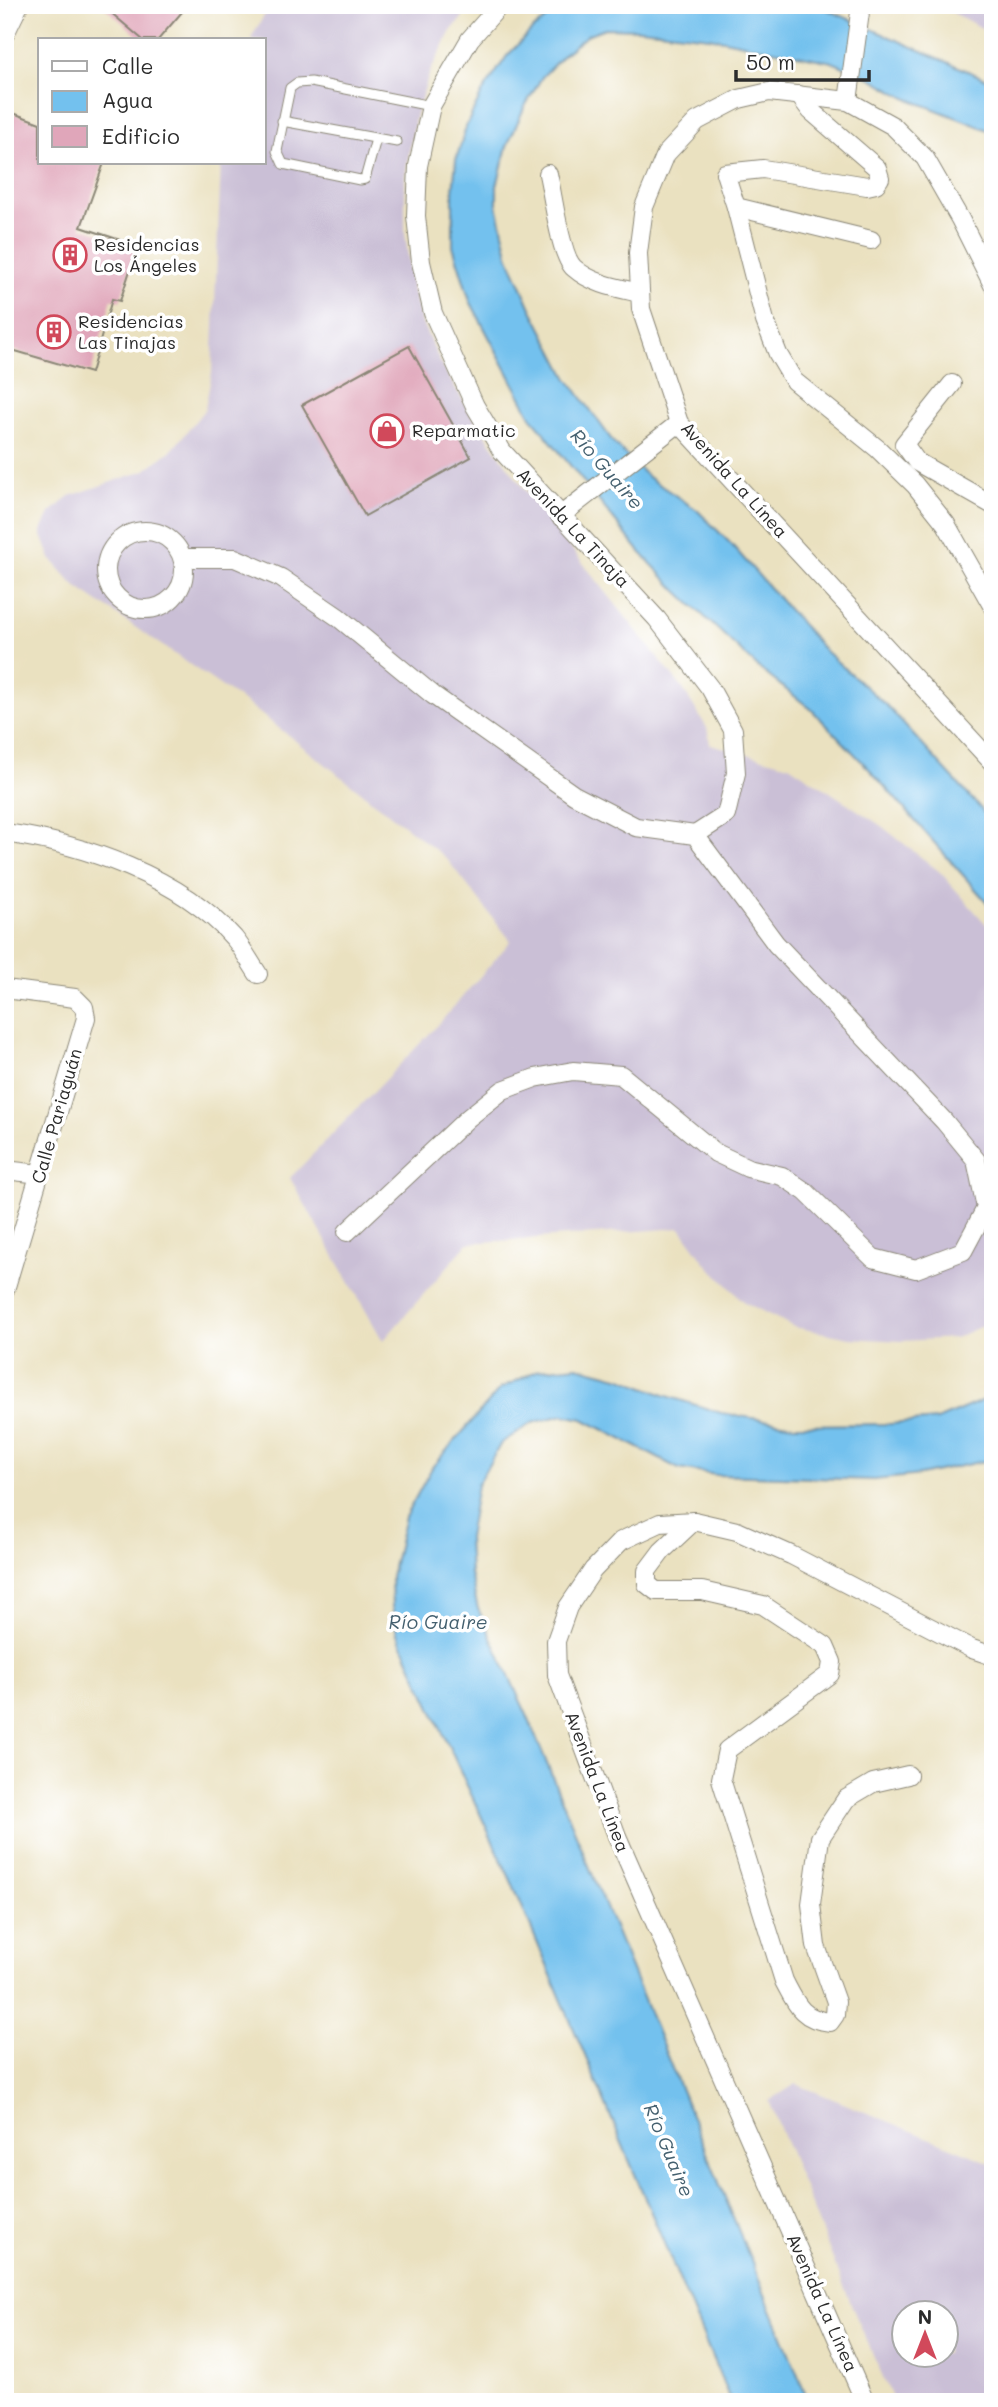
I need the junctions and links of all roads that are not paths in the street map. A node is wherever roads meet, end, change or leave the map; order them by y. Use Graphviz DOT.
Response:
graph roads {
  1 [pos="19,5"];
  2 [pos="500,5"];
  3 [pos="861,5"];
  4 [pos="5,34"];
  5 [pos="799,95"];
  6 [pos="848,100"];
  7 [pos="431,106"];
  8 [pos="282,121"];
  9 [pos="376,139"];
  10 [pos="397,142"];
  11 [pos="548,174"];
  12 [pos="736,207"];
  13 [pos="871,240"];
  14 [pos="993,285"];
  15 [pos="640,293"];
  16 [pos="952,384"];
  17 [pos="679,423"];
  18 [pos="993,503"];
  19 [pos="560,516"];
  20 [pos="183,558"];
  21 [pos="993,607"];
  22 [pos="993,763"];
  23 [pos="5,833"];
  24 [pos="695,835"];
  25 [pos="258,974"];
  26 [pos="5,989"];
  27 [pos="5,1170"];
  28 [pos="40,1174"];
  29 [pos="347,1232"];
  30 [pos="5,1290"];
  31 [pos="695,1521"];
  32 [pos="993,1656"];
  33 [pos="908,1775"];
  34 [pos="865,2402"];
  1 -- 4 [label="street"];
  2 -- 7 [label="street, Avenida La Tinaja"];
  3 -- 6 [label="street"];
  5 -- 6 [label="street, Avenida La Línea"];
  5 -- 12 [label="street"];
  5 -- 15 [label="street, Avenida La Línea"];
  6 -- 14 [label="street, Avenida La Línea"];
  7 -- 8 [label="lane"];
  7 -- 19 [label="street, Avenida La Tinaja"];
  8 -- 9 [label="lane"];
  8 -- 9 [label="lane"];
  9 -- 10 [label="lane"];
  11 -- 15 [label="street"];
  12 -- 13 [label="street"];
  12 -- 21 [label="street"];
  15 -- 17 [label="street, Avenida La Línea"];
  16 -- 18 [label="street"];
  17 -- 19 [label="street"];
  17 -- 22 [label="street, Avenida La Línea"];
  19 -- 24 [label="street, Avenida La Tinaja"];
  20 -- 20 [label="street"];
  20 -- 24 [label="street"];
  23 -- 25 [label="street"];
  24 -- 29 [label="street"];
  26 -- 28 [label="street, Calle Pariaguán"];
  27 -- 28 [label="street"];
  28 -- 30 [label="street, Calle Pariaguán"];
  31 -- 32 [label="street, Avenida La Línea"];
  31 -- 33 [label="street"];
  31 -- 34 [label="street, Avenida La Línea"];
}
